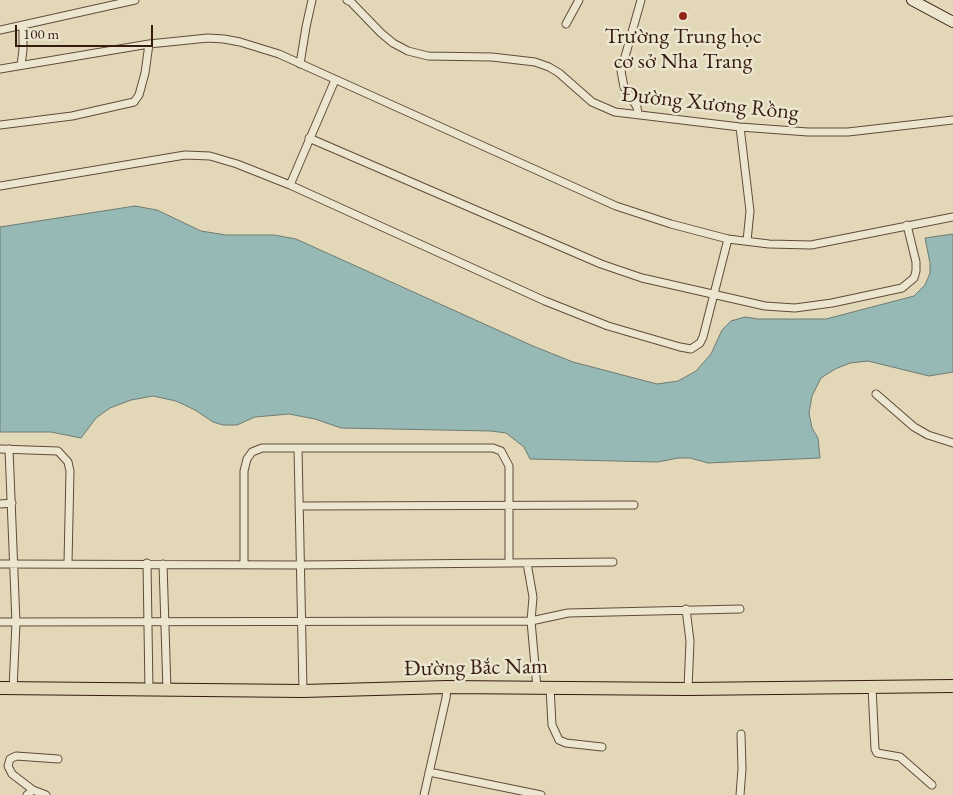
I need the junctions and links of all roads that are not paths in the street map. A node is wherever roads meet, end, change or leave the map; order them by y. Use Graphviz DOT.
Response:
graph roads {
  1 [pos="134,0"];
  2 [pos="312,0"];
  3 [pos="347,0"];
  4 [pos="579,0"];
  5 [pos="641,0"];
  6 [pos="912,0"];
  7 [pos="953,22"];
  8 [pos="566,24"];
  9 [pos="23,26"];
  10 [pos="0,30"];
  11 [pos="149,44"];
  12 [pos="300,64"];
  13 [pos="21,65"];
  14 [pos="0,68"];
  15 [pos="335,80"];
  16 [pos="638,114"];
  17 [pos="953,120"];
  18 [pos="0,125"];
  19 [pos="740,126"];
  20 [pos="309,138"];
  21 [pos="290,185"];
  22 [pos="0,186"];
  23 [pos="953,216"];
  24 [pos="907,225"];
  25 [pos="728,239"];
  26 [pos="747,241"];
  27 [pos="714,296"];
  28 [pos="876,394"];
  29 [pos="953,443"];
  30 [pos="298,448"];
  31 [pos="0,449"];
  32 [pos="9,449"];
  33 [pos="12,503"];
  34 [pos="0,504"];
  35 [pos="634,505"];
  36 [pos="299,506"];
  37 [pos="510,506"];
  38 [pos="509,562"];
  39 [pos="613,562"];
  40 [pos="68,563"];
  41 [pos="527,563"];
  42 [pos="0,564"];
  43 [pos="13,564"];
  44 [pos="147,564"];
  45 [pos="164,564"];
  46 [pos="244,564"];
  47 [pos="300,565"];
  48 [pos="686,609"];
  49 [pos="740,609"];
  50 [pos="531,621"];
  51 [pos="0,622"];
  52 [pos="148,622"];
  53 [pos="164,622"];
  54 [pos="302,622"];
  55 [pos="16,623"];
  56 [pos="953,686"];
  57 [pos="447,687"];
  58 [pos="550,687"];
  59 [pos="872,687"];
  60 [pos="537,688"];
  61 [pos="6,689"];
  62 [pos="688,689"];
  63 [pos="167,690"];
  64 [pos="148,691"];
  65 [pos="303,691"];
  66 [pos="741,734"];
  67 [pos="602,747"];
  68 [pos="58,759"];
  69 [pos="429,772"];
  70 [pos="932,785"];
  71 [pos="30,792"];
  72 [pos="46,795"];
  73 [pos="424,795"];
  74 [pos="541,795"];
  75 [pos="740,795"];
  1 -- 9 [label="street"];
  2 -- 12 [label="street"];
  3 -- 16 [label="street, Đường Xương Rồng"];
  4 -- 8 [label="street"];
  5 -- 16 [label="street"];
  6 -- 7 [label="street"];
  9 -- 10 [label="street"];
  9 -- 13 [label="street"];
  11 -- 12 [label="street"];
  11 -- 13 [label="street"];
  11 -- 18 [label="street"];
  12 -- 15 [label="street"];
  13 -- 14 [label="street"];
  15 -- 20 [label="street"];
  15 -- 25 [label="street"];
  16 -- 19 [label="street, Đường Xương Rồng"];
  17 -- 19 [label="street, Đường Xương Rồng"];
  19 -- 26 [label="street"];
  20 -- 21 [label="street"];
  20 -- 27 [label="street"];
  21 -- 22 [label="street"];
  21 -- 27 [label="street"];
  23 -- 24 [label="street"];
  24 -- 26 [label="street"];
  24 -- 27 [label="street"];
  25 -- 26 [label="street"];
  25 -- 27 [label="street"];
  28 -- 29 [label="street"];
  30 -- 36 [label="street"];
  30 -- 37 [label="street"];
  30 -- 46 [label="street"];
  31 -- 32 [label="street"];
  32 -- 33 [label="street"];
  32 -- 40 [label="street"];
  33 -- 34 [label="street"];
  33 -- 43 [label="street"];
  35 -- 37 [label="street"];
  36 -- 37 [label="street"];
  36 -- 47 [label="street"];
  37 -- 38 [label="street"];
  38 -- 41 [label="street"];
  38 -- 47 [label="street"];
  39 -- 41 [label="street"];
  40 -- 43 [label="street"];
  40 -- 44 [label="street"];
  41 -- 50 [label="street"];
  42 -- 43 [label="street"];
  43 -- 55 [label="street"];
  44 -- 45 [label="street"];
  44 -- 52 [label="street"];
  45 -- 46 [label="street"];
  45 -- 53 [label="street"];
  46 -- 47 [label="street"];
  47 -- 54 [label="street"];
  48 -- 49 [label="street"];
  48 -- 50 [label="street"];
  48 -- 62 [label="street"];
  50 -- 54 [label="street"];
  50 -- 60 [label="street"];
  51 -- 55 [label="street"];
  52 -- 53 [label="street"];
  52 -- 55 [label="street"];
  52 -- 64 [label="street"];
  53 -- 54 [label="street"];
  53 -- 63 [label="street"];
  54 -- 65 [label="street"];
  55 -- 61 [label="street"];
  56 -- 59 [label="highway, Đường Bắc Nam"];
  57 -- 60 [label="highway, Đường Bắc Nam"];
  57 -- 65 [label="highway, Đường Bắc Nam"];
  57 -- 69 [label="street"];
  58 -- 60 [label="highway, Đường Bắc Nam"];
  58 -- 62 [label="highway, Đường Bắc Nam"];
  58 -- 67 [label="street"];
  59 -- 62 [label="highway, Đường Bắc Nam"];
  59 -- 70 [label="street"];
  61 -- 64 [label="highway, Đường Bắc Nam"];
  63 -- 64 [label="highway, Đường Bắc Nam"];
  63 -- 65 [label="highway, Đường Bắc Nam"];
  66 -- 75 [label="street"];
  68 -- 71 [label="street"];
  69 -- 73 [label="street"];
  69 -- 74 [label="street"];
  71 -- 72 [label="street"];
}
